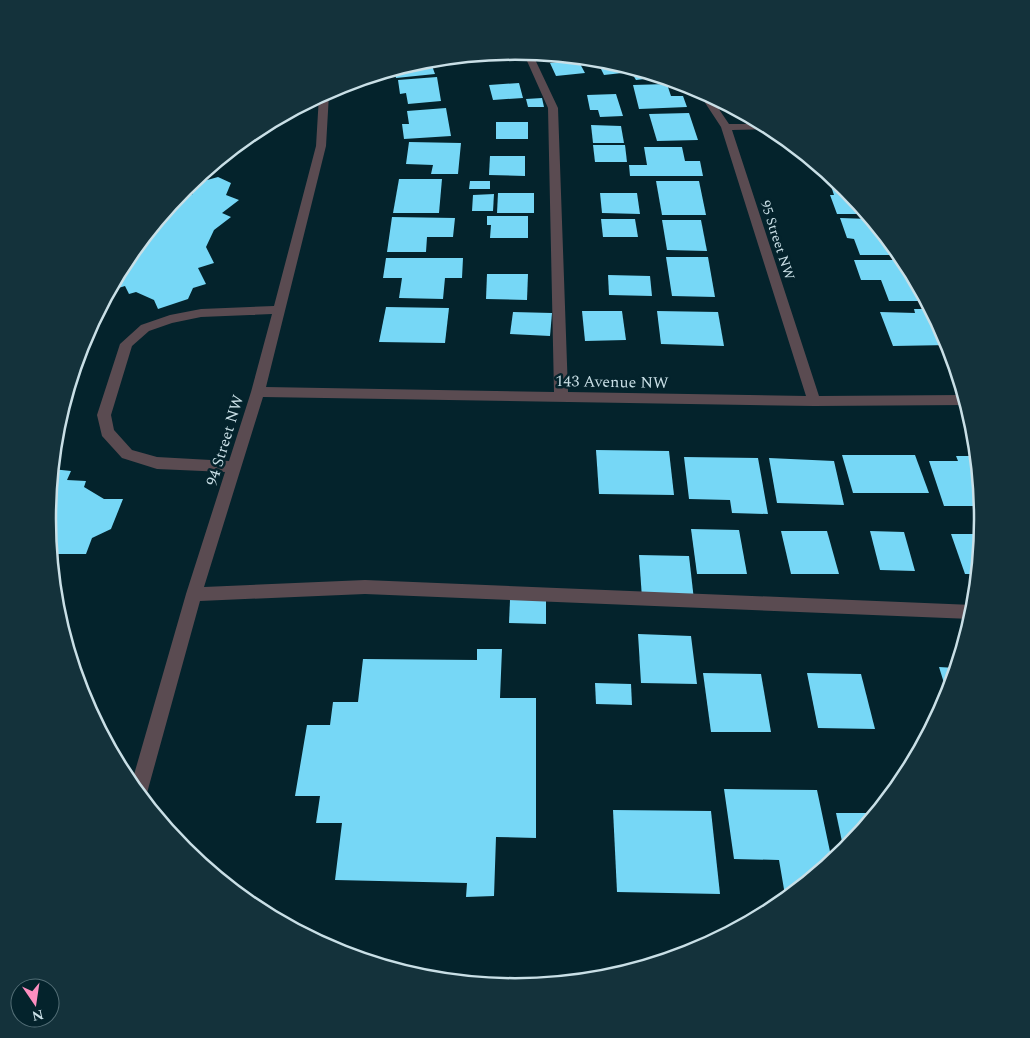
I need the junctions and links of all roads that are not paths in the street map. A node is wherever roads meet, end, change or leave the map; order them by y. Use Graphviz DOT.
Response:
graph roads {
  1 [pos="531,61"];
  2 [pos="324,102"];
  3 [pos="711,105"];
  4 [pos="726,127"];
  5 [pos="752,127"];
  6 [pos="279,310"];
  7 [pos="258,392"];
  8 [pos="561,397"];
  9 [pos="958,400"];
  10 [pos="814,401"];
  11 [pos="234,467"];
  12 [pos="194,594"];
  13 [pos="964,612"];
  14 [pos="141,783"];
  1 -- 8 [label="street"];
  2 -- 6 [label="street, 94 Street NW"];
  3 -- 4 [label="street, 95 Street NW"];
  4 -- 5 [label="street"];
  4 -- 10 [label="street, 95 Street NW"];
  6 -- 7 [label="street, 94 Street NW"];
  6 -- 11 [label="street"];
  7 -- 8 [label="street, 143 Avenue NW"];
  7 -- 11 [label="street, 94 Street NW"];
  8 -- 10 [label="street, 143 Avenue NW"];
  9 -- 10 [label="street, 143 Avenue NW"];
  11 -- 12 [label="street, 94 Street NW"];
  12 -- 13 [label="street"];
  12 -- 14 [label="street, 94 Street NW"];
}
